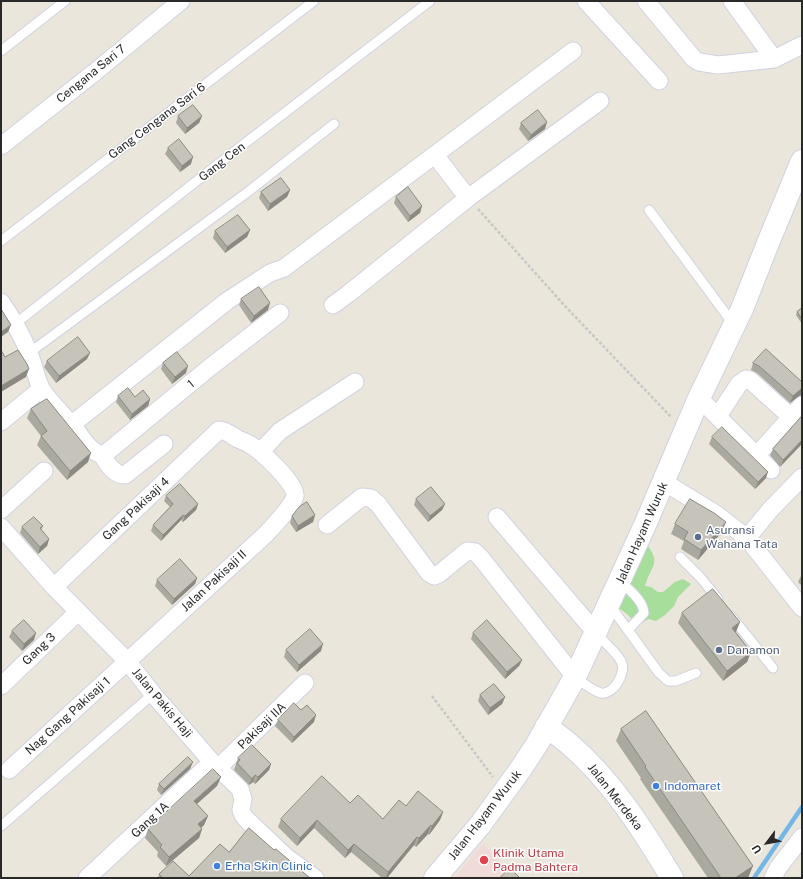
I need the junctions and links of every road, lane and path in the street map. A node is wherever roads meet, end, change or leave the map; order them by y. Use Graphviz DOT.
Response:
graph roads {
  1 [pos="65,1"];
  2 [pos="181,1"];
  3 [pos="314,1"];
  4 [pos="430,1"];
  5 [pos="586,1"];
  6 [pos="646,1"];
  7 [pos="732,1"];
  8 [pos="802,45"];
  9 [pos="1,51"];
  10 [pos="573,51"];
  11 [pos="774,59"];
  12 [pos="659,81"];
  13 [pos="600,101"];
  14 [pos="334,124"];
  15 [pos="1,146"];
  16 [pos="435,155"];
  17 [pos="802,161"];
  18 [pos="468,198"];
  19 [pos="649,210"];
  20 [pos="1,240"];
  21 [pos="1,302"];
  22 [pos="333,305"];
  23 [pos="280,313"];
  24 [pos="15,324"];
  25 [pos="734,326"];
  26 [pos="29,353"];
  27 [pos="355,382"];
  28 [pos="41,389"];
  29 [pos="699,398"];
  30 [pos="796,411"];
  31 [pos="718,416"];
  32 [pos="1,422"];
  33 [pos="71,425"];
  34 [pos="684,432"];
  35 [pos="164,444"];
  36 [pos="260,452"];
  37 [pos="102,454"];
  38 [pos="757,455"];
  39 [pos="772,470"];
  40 [pos="44,471"];
  41 [pos="802,477"];
  42 [pos="664,482"];
  43 [pos="1,510"];
  44 [pos="497,517"];
  45 [pos="327,525"];
  46 [pos="4,537"];
  47 [pos="747,538"];
  48 [pos="680,557"];
  49 [pos="620,581"];
  50 [pos="54,587"];
  51 [pos="609,604"];
  52 [pos="802,608"];
  53 [pos="78,612"];
  54 [pos="628,630"];
  55 [pos="596,633"];
  56 [pos="128,662"];
  57 [pos="773,668"];
  58 [pos="696,673"];
  59 [pos="574,677"];
  60 [pos="305,683"];
  61 [pos="1,686"];
  62 [pos="153,694"];
  63 [pos="432,696"];
  64 [pos="546,727"];
  65 [pos="215,765"];
  66 [pos="9,770"];
  67 [pos="496,781"];
  68 [pos="1,826"];
  69 [pos="802,837"];
  70 [pos="87,878"];
  71 [pos="314,878"];
  72 [pos="435,878"];
  73 [pos="672,878"];
  74 [pos="773,878"];
  1 -- 9 [label="lane"];
  2 -- 15 [label="street, Cengana Sari 7"];
  3 -- 20 [label="lane, Gang Cengana Sari 6"];
  4 -- 24 [label="lane, Gang Cen"];
  5 -- 12 [label="street"];
  6 -- 11 [label="street"];
  7 -- 11 [label="street"];
  8 -- 11 [label="street"];
  10 -- 16 [label="street"];
  13 -- 18 [label="street"];
  14 -- 26 [label="lane"];
  16 -- 18 [label="street"];
  16 -- 33 [label="street"];
  17 -- 25 [label="main road, Jalan Hayam Wuruk"];
  18 -- 22 [label="street"];
  18 -- 34 [label="path"];
  19 -- 25 [label="lane"];
  21 -- 24 [label="street"];
  23 -- 37 [label="street, 1"];
  24 -- 26 [label="street"];
  25 -- 29 [label="main road, Jalan Hayam Wuruk"];
  26 -- 28 [label="street"];
  27 -- 36 [label="street"];
  28 -- 32 [label="street"];
  28 -- 33 [label="street"];
  29 -- 31 [label="street"];
  29 -- 34 [label="main road, Jalan Hayam Wuruk"];
  30 -- 31 [label="street"];
  30 -- 38 [label="street"];
  31 -- 38 [label="street"];
  33 -- 37 [label="street"];
  34 -- 42 [label="main road, Jalan Hayam Wuruk"];
  35 -- 37 [label="street"];
  36 -- 50 [label="street, Gang Pakisaji 4"];
  36 -- 56 [label="street, Jalan Pakisaji II"];
  38 -- 39 [label="street"];
  40 -- 43 [label="street"];
  41 -- 47 [label="street"];
  42 -- 47 [label="street"];
  42 -- 49 [label="main road, Jalan Hayam Wuruk"];
  44 -- 55 [label="street"];
  45 -- 59 [label="street"];
  46 -- 50 [label="street, Jalan Pakis Haji"];
  47 -- 52 [label="street"];
  48 -- 57 [label="lane"];
  49 -- 51 [label="main road, Jalan Hayam Wuruk"];
  49 -- 54 [label="lane"];
  50 -- 53 [label="street, Jalan Pakis Haji"];
  51 -- 54 [label="lane"];
  51 -- 55 [label="main road, Jalan Hayam Wuruk"];
  53 -- 56 [label="street, Jalan Pakis Haji"];
  53 -- 61 [label="street, Gang 3"];
  54 -- 58 [label="lane"];
  55 -- 59 [label="main road, Jalan Hayam Wuruk"];
  55 -- 59 [label="lane"];
  56 -- 62 [label="street, Jalan Pakis Haji"];
  56 -- 66 [label="street, Nag Gang Pakisaji 1"];
  59 -- 64 [label="main road, Jalan Hayam Wuruk"];
  60 -- 65 [label="street, Pakisaji IIA"];
  62 -- 65 [label="street, Jalan Pakis Haji"];
  62 -- 68 [label="lane"];
  63 -- 67 [label="path"];
  64 -- 72 [label="main road, Jalan Hayam Wuruk"];
  64 -- 73 [label="main road, Jalan Merdeka"];
  65 -- 70 [label="street, Gang 1A"];
  65 -- 71 [label="street, Jalan Pakis Haji"];
  69 -- 74 [label="street"];
}
